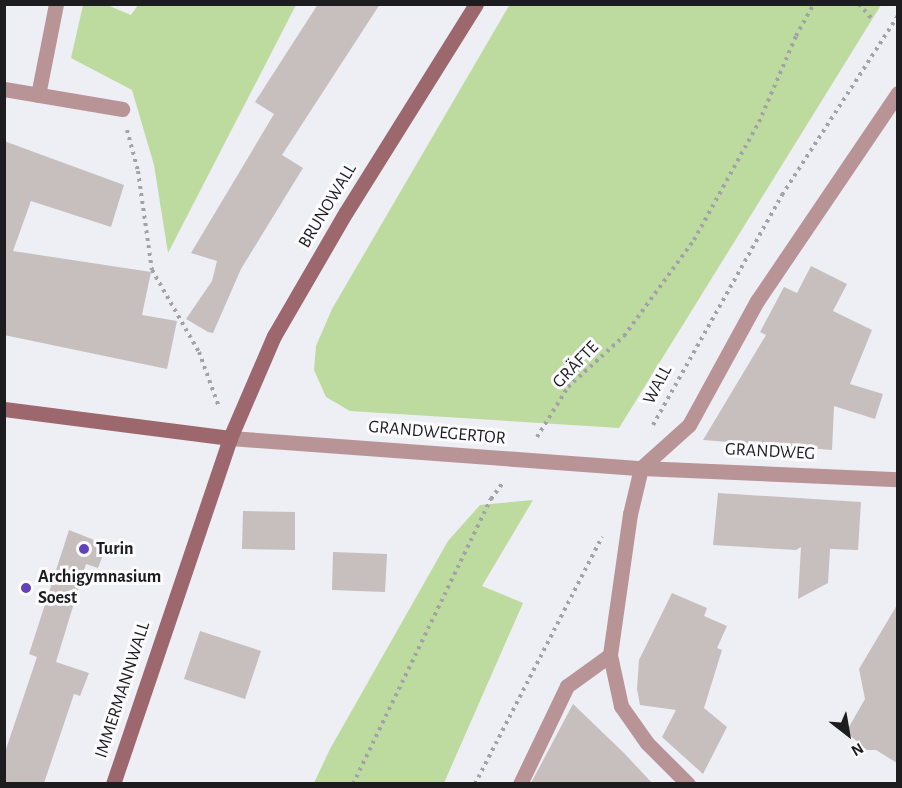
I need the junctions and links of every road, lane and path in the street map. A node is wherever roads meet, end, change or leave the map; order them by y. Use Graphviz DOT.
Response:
graph roads {
  1 [pos="56,4"];
  2 [pos="476,4"];
  3 [pos="814,4"];
  4 [pos="859,4"];
  5 [pos="897,16"];
  6 [pos="872,19"];
  7 [pos="4,89"];
  8 [pos="897,93"];
  9 [pos="38,95"];
  10 [pos="122,108"];
  11 [pos="4,409"];
  12 [pos="651,429"];
  13 [pos="230,438"];
  14 [pos="520,459"];
  15 [pos="641,468"];
  16 [pos="897,479"];
  17 [pos="608,525"];
  18 [pos="610,655"];
  19 [pos="113,783"];
  20 [pos="353,783"];
  21 [pos="475,783"];
  22 [pos="520,783"];
  23 [pos="688,783"];
  1 -- 9 [label="street"];
  2 -- 13 [label="street, BRUNOWALL"];
  3 -- 14 [label="path, GRÄFTE"];
  4 -- 6 [label="path"];
  5 -- 12 [label="path, WALL"];
  7 -- 9 [label="street"];
  8 -- 15 [label="street"];
  9 -- 10 [label="street"];
  10 -- 13 [label="path"];
  11 -- 13 [label="street"];
  13 -- 14 [label="street, GRANDWEGERTOR"];
  13 -- 19 [label="street, IMMERMANNWALL"];
  14 -- 15 [label="street, GRANDWEGERTOR"];
  14 -- 20 [label="path, GRÄFTE"];
  15 -- 16 [label="street, GRANDWEG"];
  15 -- 18 [label="street"];
  17 -- 21 [label="path"];
  18 -- 22 [label="street"];
  18 -- 23 [label="street"];
}
